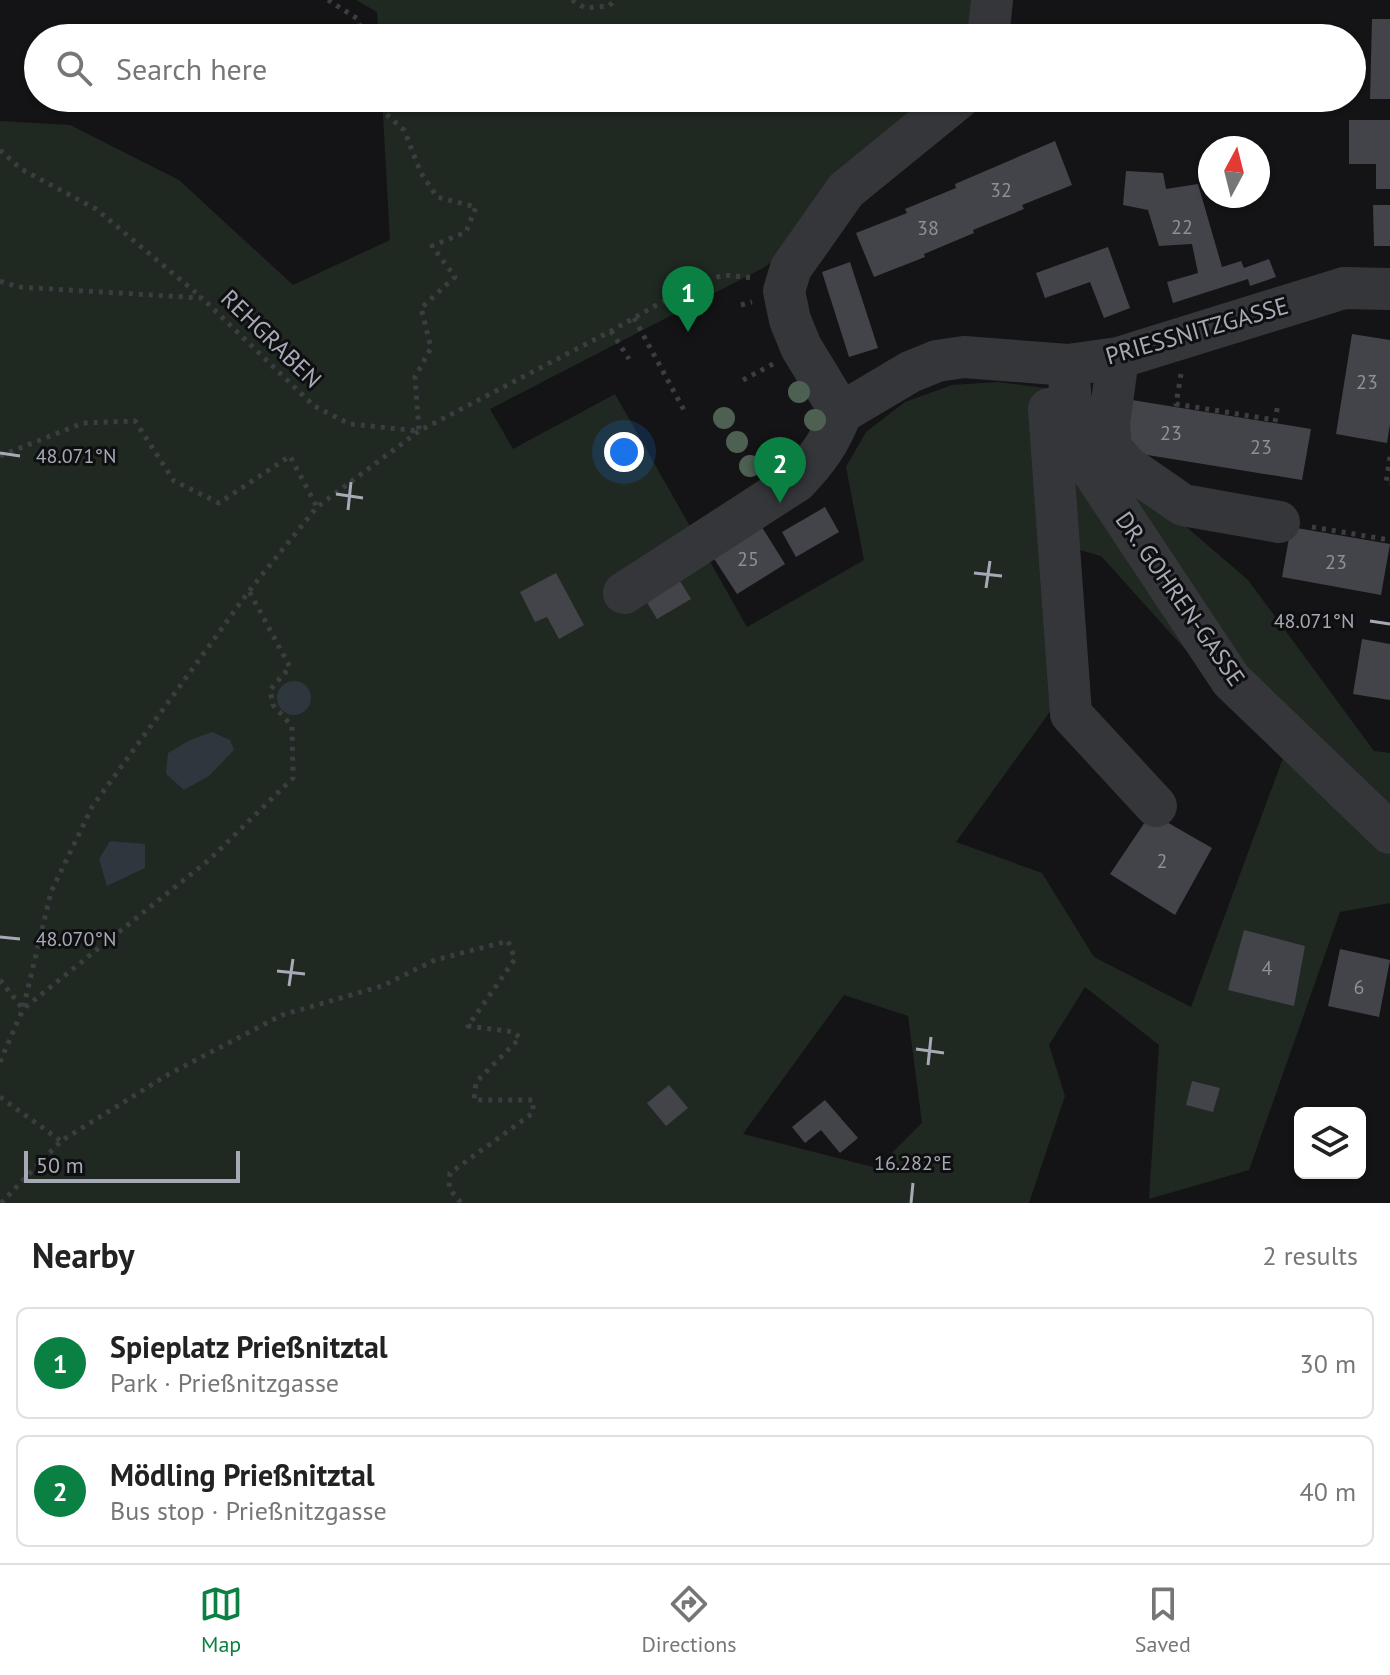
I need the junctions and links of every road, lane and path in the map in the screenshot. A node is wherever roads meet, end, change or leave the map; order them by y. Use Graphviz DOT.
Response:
graph roads {
  1 [pos="328,0"];
  2 [pos="572,0"];
  3 [pos="615,0"];
  4 [pos="992,0"];
  5 [pos="359,24"];
  6 [pos="989,24"];
  7 [pos="384,112"];
  8 [pos="942,112"];
  9 [pos="0,150"];
  10 [pos="0,281"];
  11 [pos="1390,289"];
  12 [pos="784,291"];
  13 [pos="202,298"];
  14 [pos="634,318"];
  15 [pos="611,331"];
  16 [pos="1118,358"];
  17 [pos="629,359"];
  18 [pos="1184,359"];
  19 [pos="1057,365"];
  20 [pos="1278,403"];
  21 [pos="685,412"];
  22 [pos="841,413"];
  23 [pos="419,431"];
  24 [pos="0,456"];
  25 [pos="1390,457"];
  26 [pos="1390,483"];
  27 [pos="317,507"];
  28 [pos="1279,522"];
  29 [pos="1390,540"];
  30 [pos="249,591"];
  31 [pos="624,593"];
  32 [pos="1156,806"];
  33 [pos="1390,833"];
  34 [pos="0,980"];
  35 [pos="23,1009"];
  36 [pos="0,1062"];
  37 [pos="0,1097"];
  38 [pos="61,1141"];
  39 [pos="1,1203"];
  40 [pos="461,1203"];
  1 -- 5 [label="path"];
  2 -- 3 [label="path"];
  4 -- 6 [label="street"];
  7 -- 23 [label="path"];
  8 -- 12 [label="street"];
  9 -- 13 [label="path"];
  10 -- 13 [label="path, REHGRABEN"];
  11 -- 16 [label="street, PRIESSNITZGASSE"];
  12 -- 14 [label="path"];
  12 -- 22 [label="street"];
  13 -- 23 [label="path, REHGRABEN"];
  14 -- 15 [label="path"];
  14 -- 21 [label="path"];
  15 -- 17 [label="path"];
  15 -- 23 [label="path"];
  16 -- 19 [label="street, PRIESSNITZGASSE"];
  16 -- 28 [label="street"];
  18 -- 20 [label="path"];
  19 -- 22 [label="street, PRIESSNITZGASSE"];
  19 -- 32 [label="street"];
  19 -- 33 [label="street, DR. GOHREN-GASSE"];
  22 -- 31 [label="street"];
  23 -- 27 [label="path"];
  24 -- 27 [label="path"];
  25 -- 26 [label="path"];
  27 -- 30 [label="path"];
  28 -- 29 [label="path"];
  30 -- 35 [label="path"];
  30 -- 35 [label="path"];
  34 -- 35 [label="path"];
  35 -- 36 [label="path"];
  37 -- 38 [label="path"];
  38 -- 39 [label="path"];
  38 -- 40 [label="path"];
}
